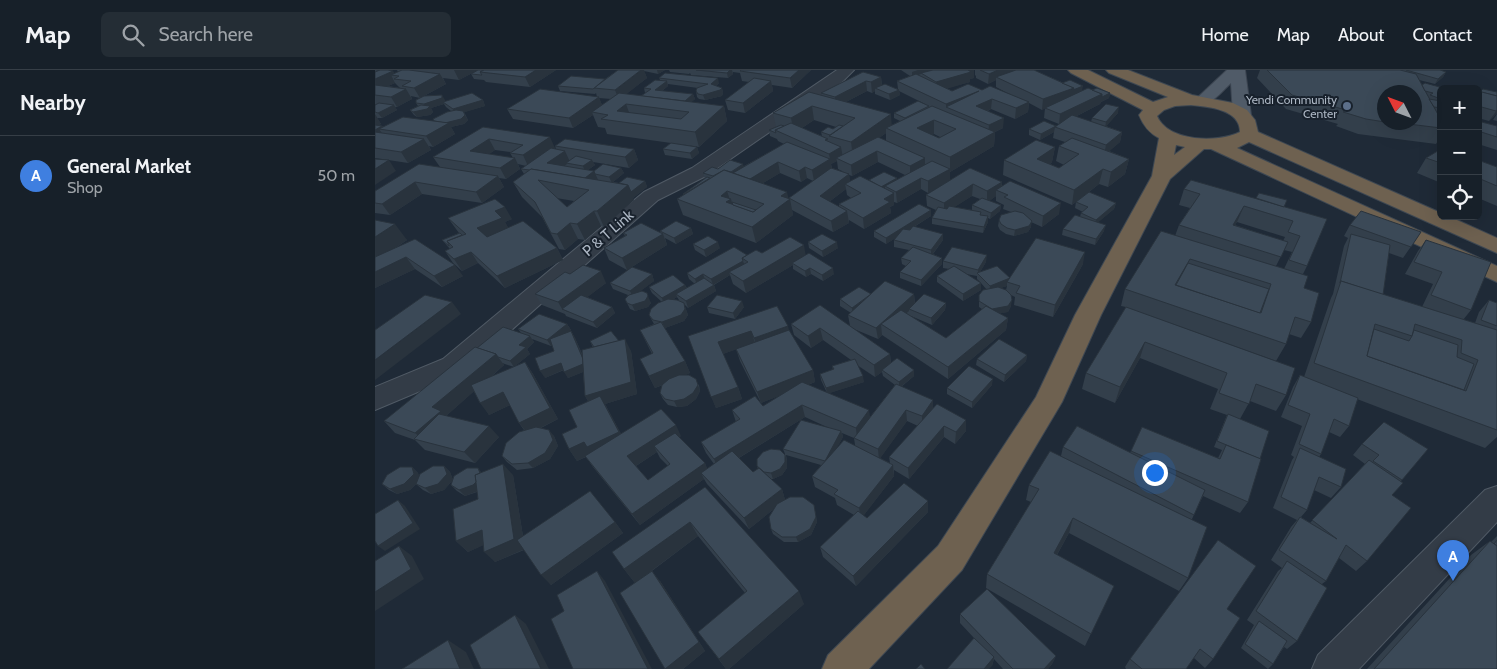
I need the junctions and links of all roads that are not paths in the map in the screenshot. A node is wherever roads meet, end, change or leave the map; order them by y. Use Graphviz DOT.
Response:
graph roads {
  1 [pos="846,70"];
  2 [pos="1076,70"];
  3 [pos="1114,70"];
  4 [pos="1236,70"];
  5 [pos="1195,100"];
  6 [pos="1152,108"];
  7 [pos="1242,114"];
  8 [pos="1249,135"];
  9 [pos="1168,136"];
  10 [pos="1208,145"];
  11 [pos="1162,176"];
  12 [pos="1497,246"];
  13 [pos="1497,275"];
  14 [pos="375,399"];
  15 [pos="1497,500"];
  16 [pos="842,669"];
  17 [pos="1332,669"];
  1 -- 14 [label="street, P & T Link"];
  2 -- 6 [label="highway"];
  3 -- 5 [label="highway"];
  4 -- 5 [label="main road"];
  4 -- 7 [label="main road"];
  5 -- 6 [label="highway"];
  5 -- 7 [label="highway"];
  6 -- 9 [label="highway"];
  7 -- 8 [label="highway"];
  8 -- 10 [label="highway"];
  8 -- 12 [label="highway"];
  9 -- 10 [label="highway"];
  9 -- 11 [label="highway"];
  10 -- 11 [label="highway"];
  10 -- 13 [label="highway"];
  11 -- 16 [label="highway"];
  15 -- 17 [label="street"];
}
